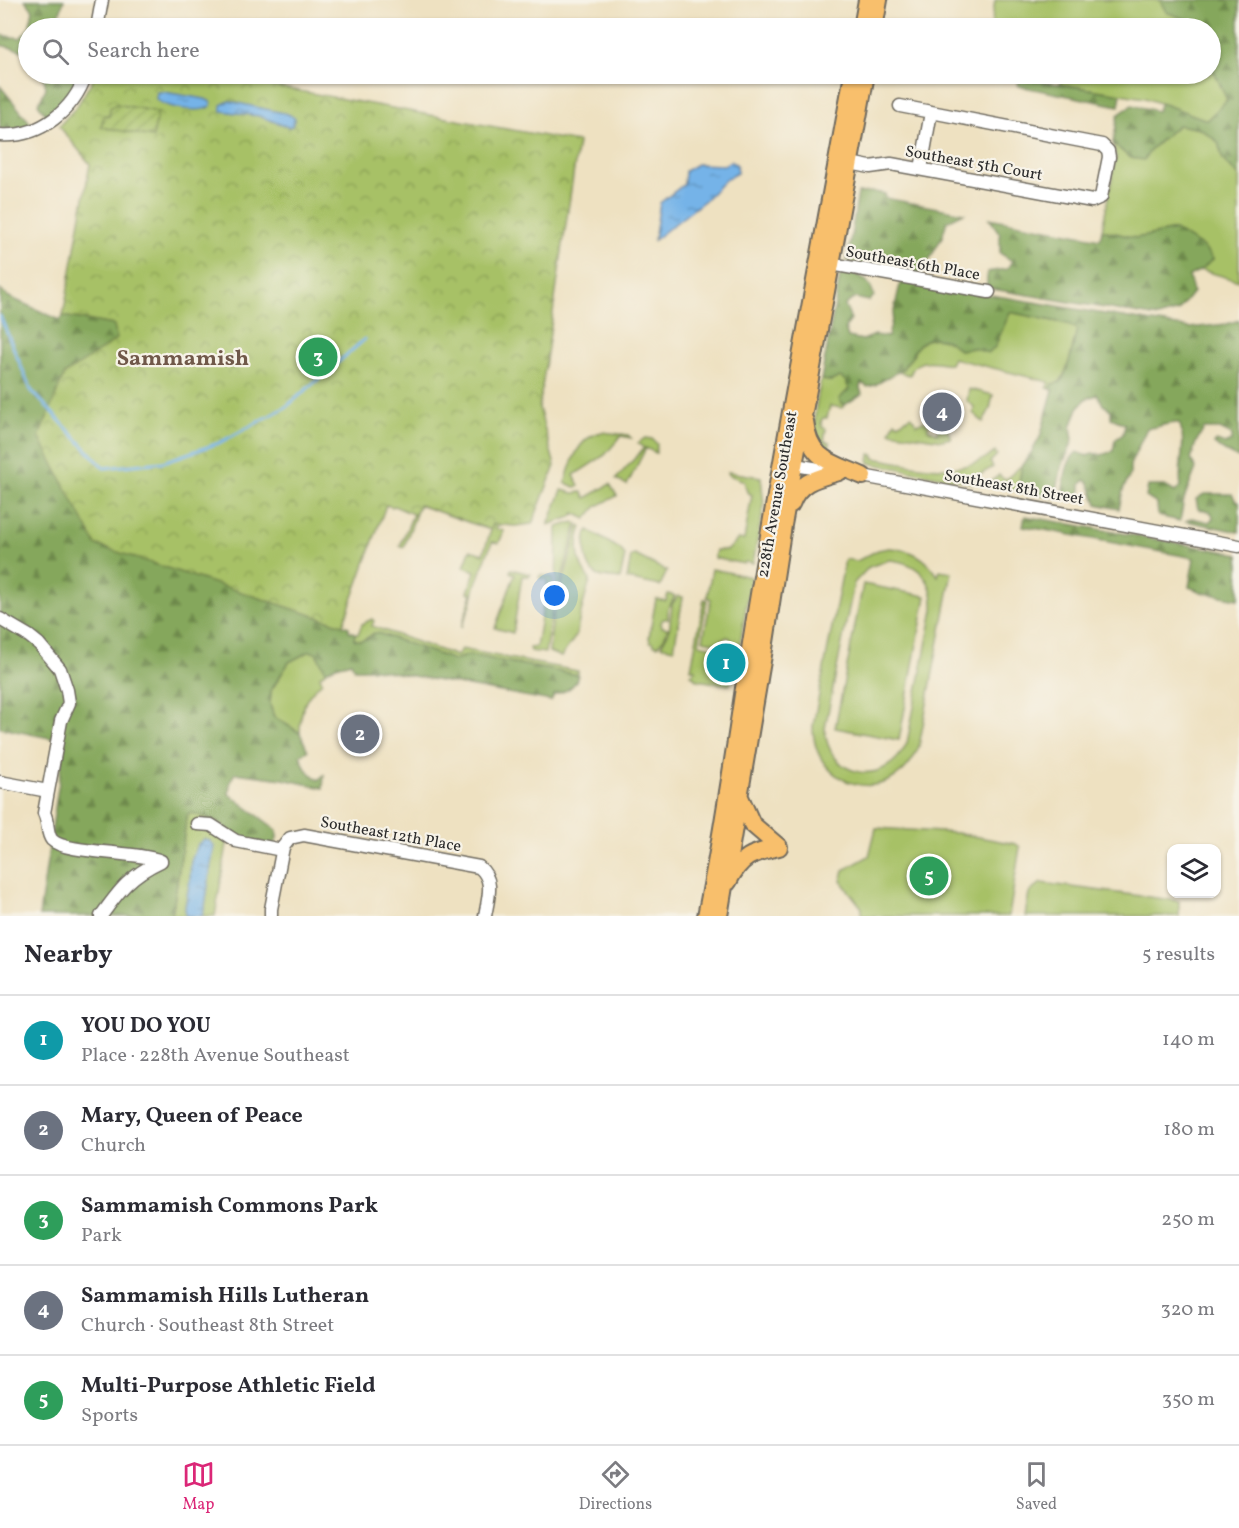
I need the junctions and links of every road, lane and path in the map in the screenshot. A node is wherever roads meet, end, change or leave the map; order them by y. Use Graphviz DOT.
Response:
graph roads {
  1 [pos="102,0"];
  2 [pos="867,0"];
  3 [pos="879,0"];
  4 [pos="99,18"];
  5 [pos="864,18"];
  6 [pos="876,18"];
  7 [pos="81,84"];
  8 [pos="852,84"];
  9 [pos="864,84"];
  10 [pos="900,106"];
  11 [pos="932,112"];
  12 [pos="0,135"];
  13 [pos="850,164"];
  14 [pos="921,170"];
  15 [pos="831,264"];
  16 [pos="989,292"];
  17 [pos="804,408"];
  18 [pos="788,463"];
  19 [pos="839,472"];
  20 [pos="862,476"];
  21 [pos="783,525"];
  22 [pos="1239,546"];
  23 [pos="0,619"];
  24 [pos="0,782"];
  25 [pos="48,790"];
  26 [pos="740,796"];
  27 [pos="197,824"];
  28 [pos="282,850"];
  29 [pos="723,891"];
  30 [pos="101,916"];
  31 [pos="271,916"];
  32 [pos="485,916"];
  33 [pos="706,916"];
  34 [pos="719,916"];
  1 -- 4 [label="street"];
  2 -- 5 [label="main road"];
  3 -- 6 [label="main road"];
  7 -- 12 [label="street"];
  8 -- 18 [label="main road, 228th Avenue Southeast"];
  9 -- 13 [label="main road, 228th Avenue Southeast"];
  10 -- 11 [label="street"];
  11 -- 14 [label="street"];
  11 -- 14 [label="street, Southeast 5th Court"];
  13 -- 14 [label="street, Southeast 5th Court"];
  13 -- 15 [label="main road, 228th Avenue Southeast"];
  15 -- 16 [label="street, Southeast 6th Place"];
  15 -- 17 [label="main road, 228th Avenue Southeast"];
  17 -- 18 [label="main road, 228th Avenue Southeast"];
  17 -- 20 [label="main road"];
  18 -- 19 [label="street, Southeast 8th Street"];
  18 -- 21 [label="main road, 228th Avenue Southeast"];
  18 -- 33 [label="main road, 228th Avenue Southeast"];
  19 -- 20 [label="street, Southeast 8th Street"];
  19 -- 21 [label="main road"];
  20 -- 22 [label="street, Southeast 8th Street"];
  21 -- 26 [label="main road, 228th Avenue Southeast"];
  23 -- 25 [label="street"];
  24 -- 25 [label="street"];
  25 -- 30 [label="street"];
  26 -- 29 [label="main road, 228th Avenue Southeast"];
  26 -- 29 [label="main road"];
  27 -- 28 [label="street"];
  28 -- 31 [label="street"];
  28 -- 32 [label="street, Southeast 12th Place"];
  29 -- 34 [label="main road, 228th Avenue Southeast"];
}
